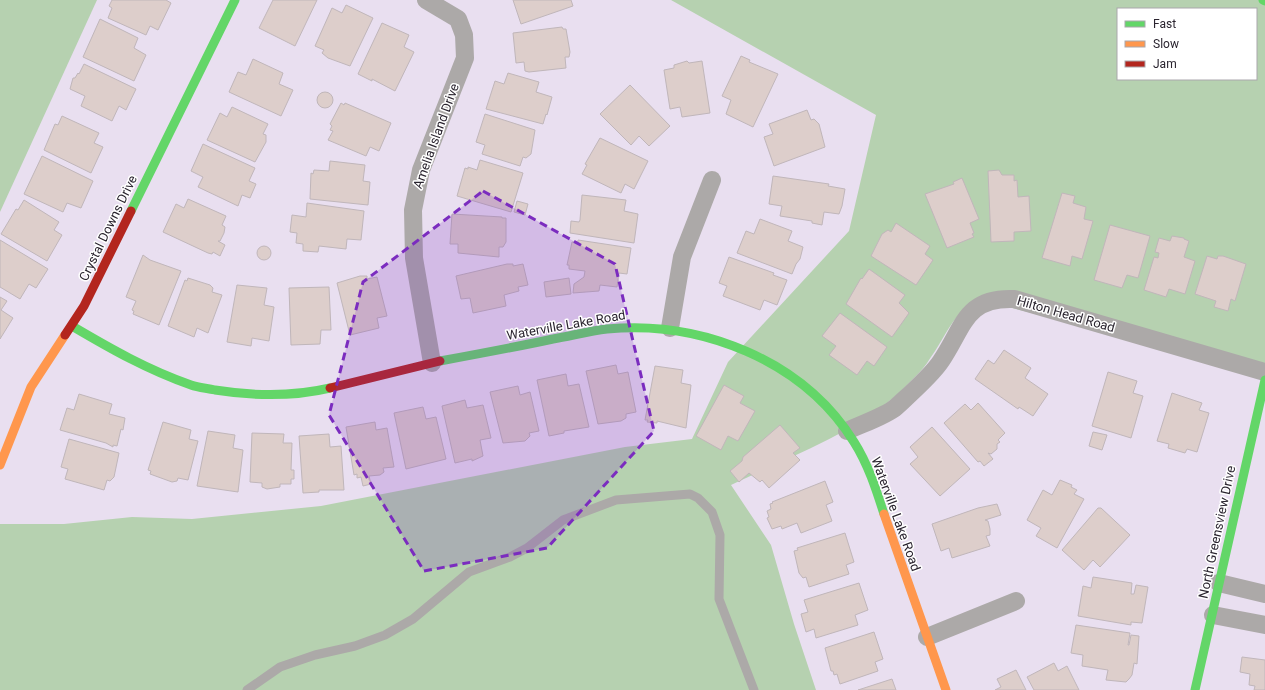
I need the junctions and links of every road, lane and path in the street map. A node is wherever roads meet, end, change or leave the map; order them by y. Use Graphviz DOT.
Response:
graph roads {
  1 [pos="235,0"];
  2 [pos="426,0"];
  3 [pos="712,180"];
  4 [pos="72,326"];
  5 [pos="670,328"];
  6 [pos="432,363"];
  7 [pos="1265,372"];
  8 [pos="1265,380"];
  9 [pos="846,431"];
  10 [pos="0,465"];
  11 [pos="1219,583"];
  12 [pos="1265,594"];
  13 [pos="1016,601"];
  14 [pos="1213,615"];
  15 [pos="1265,625"];
  16 [pos="927,637"];
  17 [pos="247,690"];
  18 [pos="754,690"];
  19 [pos="946,690"];
  20 [pos="1195,690"];
  1 -- 4 [label="street, Crystal Downs Drive"];
  2 -- 6 [label="street, Amelia Island Drive"];
  3 -- 5 [label="street"];
  4 -- 6 [label="street, Waterville Lake Road"];
  4 -- 10 [label="street, Crystal Downs Drive"];
  5 -- 6 [label="street, Waterville Lake Road"];
  5 -- 9 [label="street, Waterville Lake Road"];
  7 -- 9 [label="street, Hilton Head Road"];
  8 -- 11 [label="street, North Greensview Drive"];
  9 -- 16 [label="street, Waterville Lake Road"];
  11 -- 12 [label="street"];
  11 -- 14 [label="street, North Greensview Drive"];
  13 -- 16 [label="street"];
  14 -- 15 [label="street"];
  14 -- 20 [label="street, North Greensview Drive"];
  16 -- 19 [label="street, Waterville Lake Road"];
  17 -- 18 [label="lane"];
}
